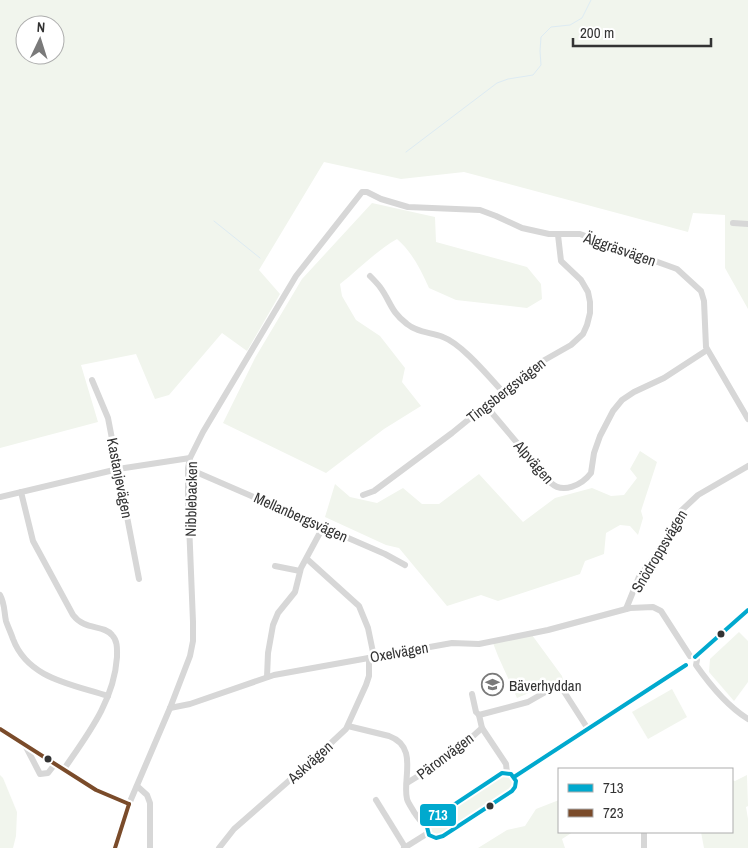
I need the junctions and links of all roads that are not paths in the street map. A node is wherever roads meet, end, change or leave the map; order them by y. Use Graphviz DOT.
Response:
graph roads {
  1 [pos="367,192"];
  2 [pos="733,223"];
  3 [pos="748,224"];
  4 [pos="558,235"];
  5 [pos="370,276"];
  6 [pos="707,350"];
  7 [pos="92,380"];
  8 [pos="502,392"];
  9 [pos="486,406"];
  10 [pos="748,419"];
  11 [pos="190,458"];
  12 [pos="748,466"];
  13 [pos="118,469"];
  14 [pos="196,472"];
  15 [pos="21,492"];
  16 [pos="363,496"];
  17 [pos="0,497"];
  18 [pos="323,527"];
  19 [pos="306,558"];
  20 [pos="405,565"];
  21 [pos="275,566"];
  22 [pos="300,571"];
  23 [pos="139,579"];
  24 [pos="0,595"];
  25 [pos="628,608"];
  26 [pos="748,610"];
  27 [pos="692,656"];
  28 [pos="372,657"];
  29 [pos="686,665"];
  30 [pos="696,665"];
  31 [pos="267,677"];
  32 [pos="472,694"];
  33 [pos="108,696"];
  34 [pos="170,708"];
  35 [pos="479,715"];
  36 [pos="748,719"];
  37 [pos="348,726"];
  38 [pos="482,728"];
  39 [pos="0,729"];
  40 [pos="588,729"];
  41 [pos="24,744"];
  42 [pos="55,764"];
  43 [pos="64,769"];
  44 [pos="507,773"];
  45 [pos="514,777"];
  46 [pos="407,783"];
  47 [pos="137,786"];
  48 [pos="376,800"];
  49 [pos="129,804"];
  50 [pos="428,825"];
  51 [pos="428,833"];
  52 [pos="644,833"];
  53 [pos="115,848"];
  54 [pos="150,848"];
  55 [pos="219,848"];
  56 [pos="405,848"];
  57 [pos="644,848"];
  1 -- 4 [label="street, Älggräsvägen"];
  1 -- 11 [label="street, Nibblebacken"];
  2 -- 3 [label="street"];
  4 -- 6 [label="street, Älggräsvägen"];
  4 -- 8 [label="street, Tingsbergsvägen"];
  5 -- 8 [label="street"];
  6 -- 9 [label="street, Alpvägen"];
  6 -- 10 [label="street, Älggräsvägen"];
  7 -- 13 [label="street, Kastanjevägen"];
  8 -- 9 [label="street, Tingsbergsvägen"];
  9 -- 16 [label="street, Tingsbergsvägen"];
  11 -- 13 [label="street"];
  11 -- 34 [label="street, Nibblebacken"];
  12 -- 25 [label="street, Snödroppsvägen"];
  13 -- 15 [label="street"];
  13 -- 23 [label="street, Kastanjevägen"];
  14 -- 18 [label="street, Mellanbergsvägen"];
  15 -- 17 [label="street"];
  15 -- 33 [label="street"];
  18 -- 19 [label="street"];
  18 -- 20 [label="street, Mellanbergsvägen"];
  19 -- 22 [label="street"];
  19 -- 28 [label="street, Askvägen"];
  21 -- 22 [label="street"];
  22 -- 31 [label="street"];
  24 -- 33 [label="street"];
  25 -- 27 [label="street, Oxelvägen"];
  25 -- 28 [label="street, Oxelvägen"];
  26 -- 27 [label="street"];
  27 -- 29 [label="street"];
  27 -- 30 [label="street"];
  28 -- 31 [label="street, Oxelvägen"];
  28 -- 37 [label="street, Askvägen"];
  29 -- 30 [label="street"];
  29 -- 40 [label="street"];
  30 -- 36 [label="street"];
  31 -- 34 [label="street, Oxelvägen"];
  32 -- 35 [label="street"];
  33 -- 43 [label="street"];
  34 -- 47 [label="street, Nibblebacken"];
  35 -- 38 [label="street"];
  35 -- 40 [label="street"];
  37 -- 46 [label="street"];
  37 -- 55 [label="street, Askvägen"];
  38 -- 44 [label="street"];
  38 -- 46 [label="street, Päronvägen"];
  39 -- 41 [label="street"];
  40 -- 45 [label="street"];
  41 -- 42 [label="street"];
  41 -- 42 [label="street"];
  42 -- 43 [label="street"];
  43 -- 49 [label="street"];
  44 -- 45 [label="street"];
  44 -- 50 [label="street"];
  45 -- 51 [label="street"];
  46 -- 50 [label="street"];
  47 -- 49 [label="street, Nibblebacken"];
  47 -- 54 [label="street"];
  48 -- 56 [label="street"];
  49 -- 53 [label="street, Nibblebacken"];
  50 -- 51 [label="street"];
  51 -- 56 [label="street"];
  52 -- 57 [label="street"];
}
